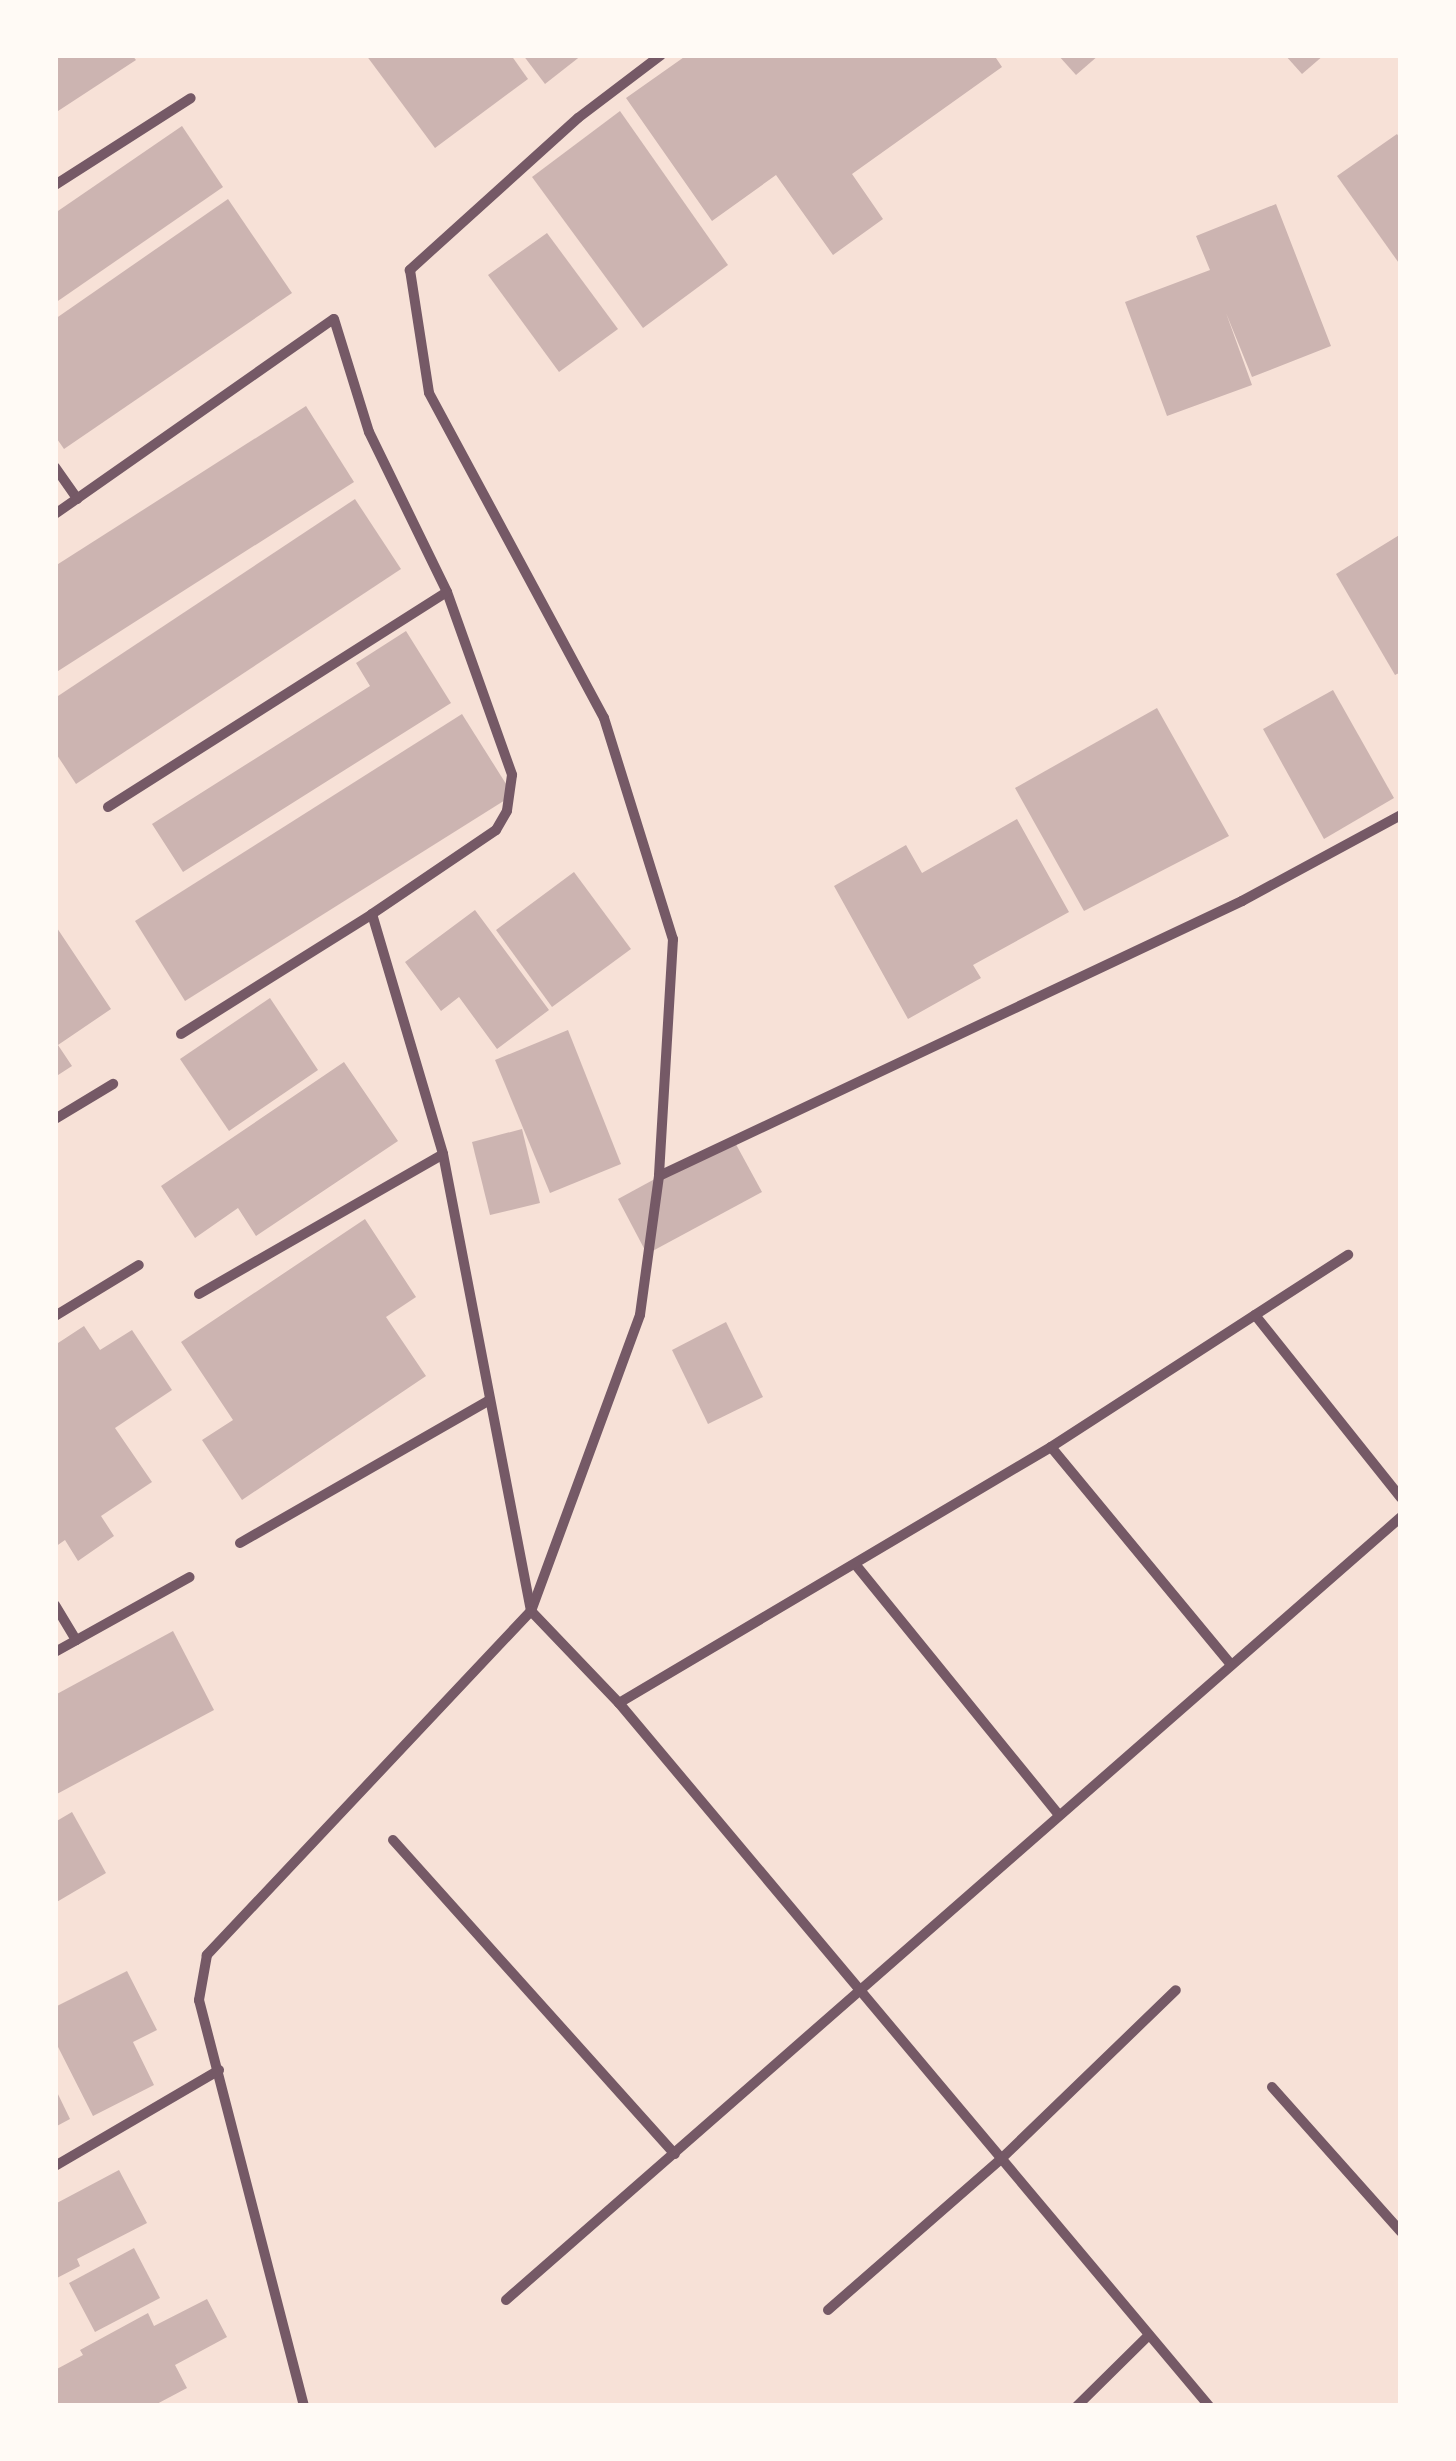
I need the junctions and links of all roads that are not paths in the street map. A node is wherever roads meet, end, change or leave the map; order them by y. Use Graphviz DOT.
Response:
graph roads {
  1 [pos="661,55"];
  2 [pos="191,98"];
  3 [pos="55,185"];
  4 [pos="55,467"];
  5 [pos="78,498"];
  6 [pos="55,514"];
  7 [pos="447,592"];
  8 [pos="108,807"];
  9 [pos="1401,815"];
  10 [pos="372,914"];
  11 [pos="181,1034"];
  12 [pos="113,1084"];
  13 [pos="55,1120"];
  14 [pos="444,1154"];
  15 [pos="659,1176"];
  16 [pos="1348,1255"];
  17 [pos="139,1265"];
  18 [pos="199,1294"];
  19 [pos="55,1316"];
  20 [pos="1255,1316"];
  21 [pos="490,1400"];
  22 [pos="1051,1447"];
  23 [pos="1401,1498"];
  24 [pos="1401,1517"];
  25 [pos="240,1543"];
  26 [pos="855,1564"];
  27 [pos="190,1577"];
  28 [pos="55,1605"];
  29 [pos="530,1611"];
  30 [pos="76,1640"];
  31 [pos="55,1652"];
  32 [pos="1230,1663"];
  33 [pos="619,1703"];
  34 [pos="1057,1813"];
  35 [pos="393,1840"];
  36 [pos="856,1988"];
  37 [pos="1176,1990"];
  38 [pos="219,2070"];
  39 [pos="1272,2087"];
  40 [pos="675,2154"];
  41 [pos="1001,2159"];
  42 [pos="55,2166"];
  43 [pos="1401,2232"];
  44 [pos="506,2300"];
  45 [pos="828,2310"];
  46 [pos="1148,2336"];
  47 [pos="304,2406"];
  48 [pos="1077,2406"];
  49 [pos="1209,2406"];
  1 -- 15 [label="street"];
  2 -- 3 [label="street"];
  4 -- 5 [label="street"];
  5 -- 6 [label="street"];
  5 -- 7 [label="street"];
  7 -- 8 [label="street"];
  7 -- 10 [label="street"];
  9 -- 15 [label="street"];
  10 -- 11 [label="street"];
  10 -- 14 [label="street"];
  12 -- 13 [label="street"];
  14 -- 18 [label="street"];
  14 -- 21 [label="street"];
  15 -- 29 [label="street"];
  16 -- 20 [label="street"];
  17 -- 19 [label="street"];
  20 -- 22 [label="street"];
  20 -- 23 [label="street"];
  21 -- 25 [label="street"];
  21 -- 29 [label="street"];
  22 -- 26 [label="street"];
  22 -- 32 [label="street"];
  24 -- 32 [label="street"];
  26 -- 33 [label="street"];
  26 -- 34 [label="street"];
  27 -- 30 [label="street"];
  28 -- 30 [label="street"];
  29 -- 33 [label="street"];
  29 -- 38 [label="street"];
  30 -- 31 [label="street"];
  32 -- 34 [label="street"];
  33 -- 36 [label="street"];
  34 -- 36 [label="street"];
  35 -- 40 [label="street"];
  36 -- 40 [label="street"];
  36 -- 41 [label="street"];
  37 -- 41 [label="street"];
  38 -- 42 [label="street"];
  38 -- 47 [label="street"];
  39 -- 43 [label="street"];
  40 -- 44 [label="street"];
  41 -- 45 [label="street"];
  41 -- 46 [label="street"];
  46 -- 48 [label="street"];
  46 -- 49 [label="street"];
}
